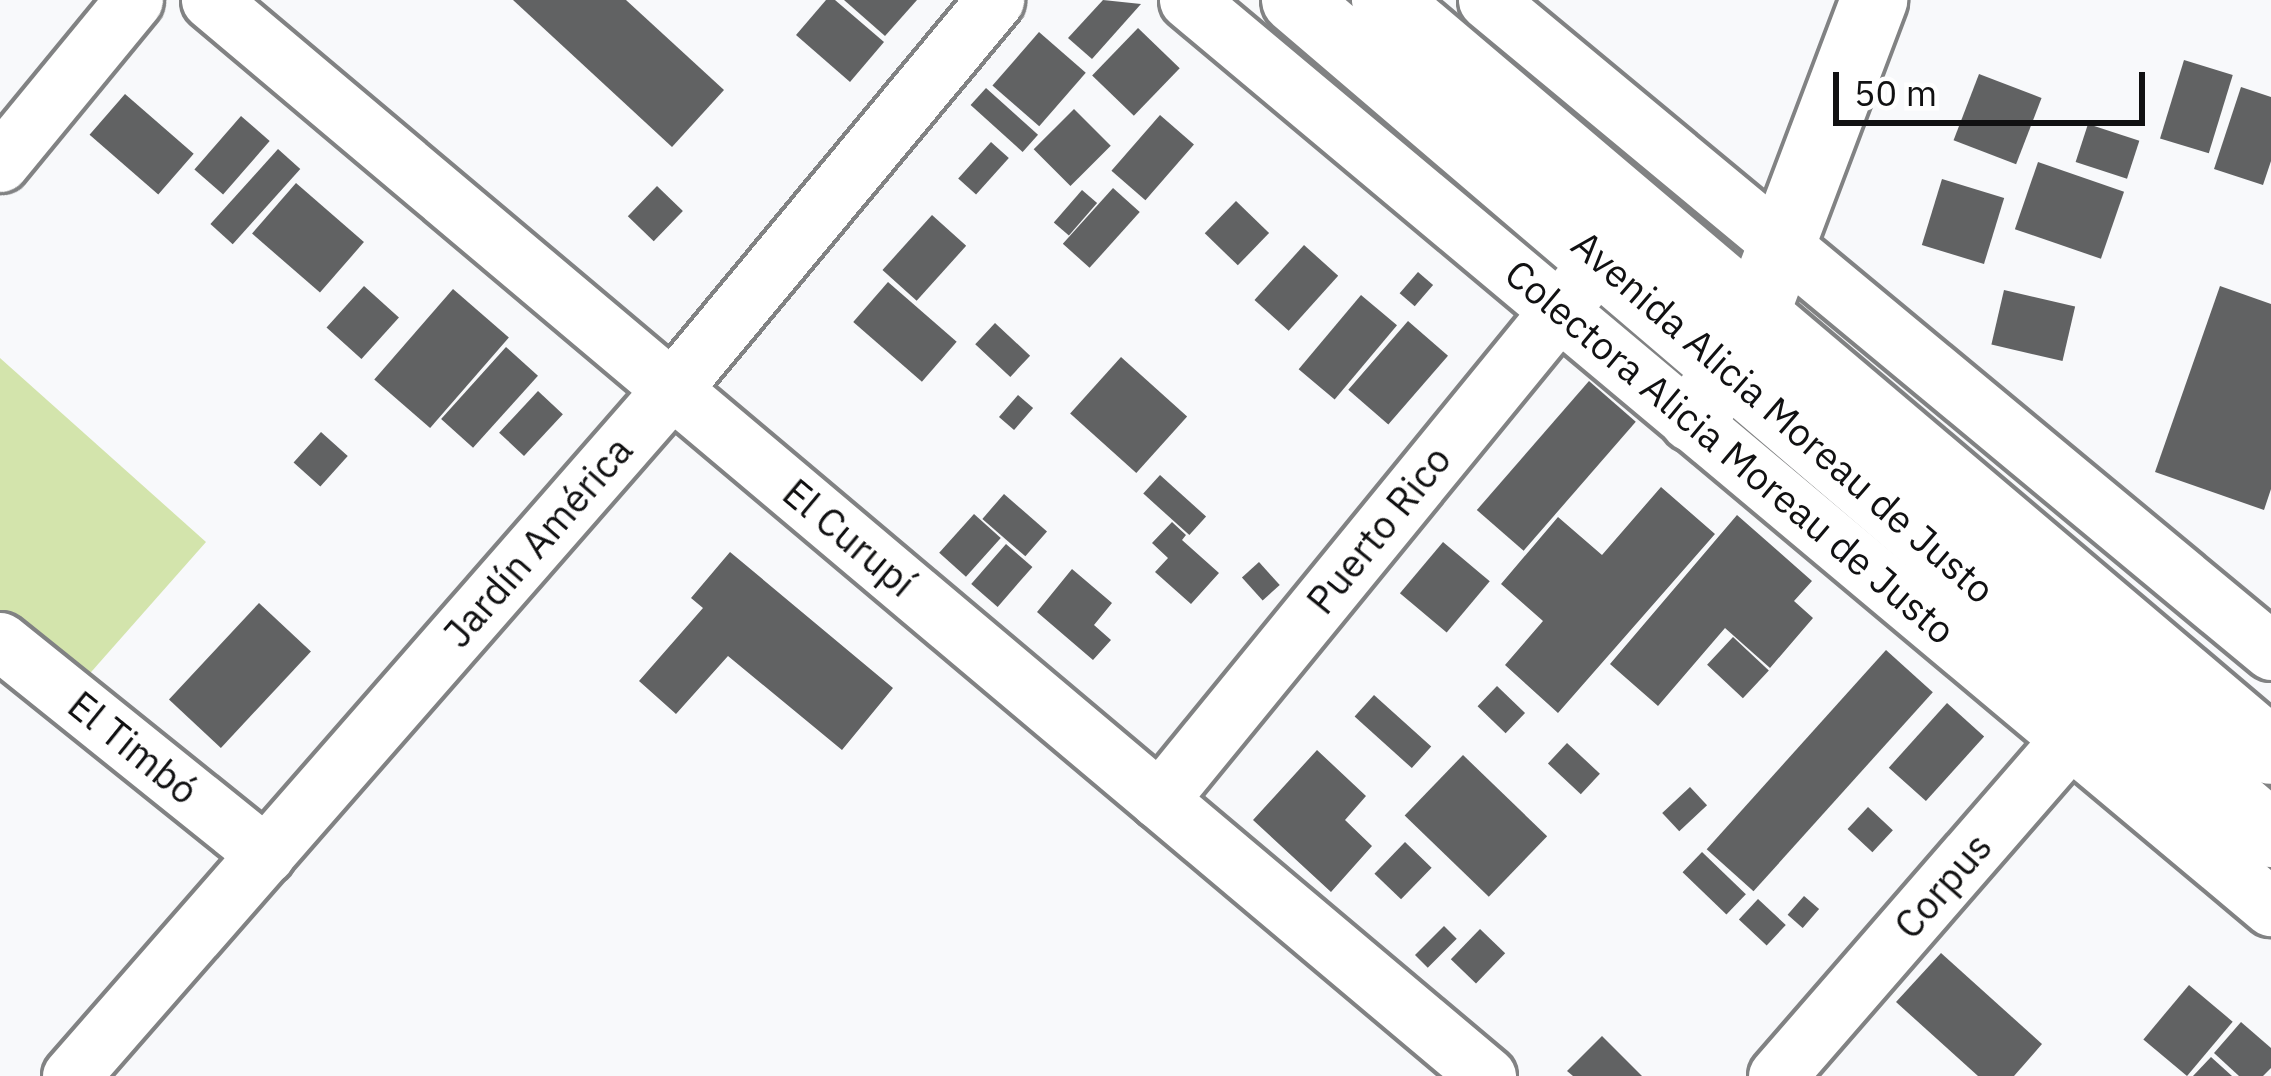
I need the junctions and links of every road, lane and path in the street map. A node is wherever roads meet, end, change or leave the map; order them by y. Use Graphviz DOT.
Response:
graph roads {
  1 [pos="134,0"];
  2 [pos="210,0"];
  3 [pos="995,0"];
  4 [pos="1188,0"];
  5 [pos="1295,0"];
  6 [pos="1385,0"];
  7 [pos="1486,0"];
  8 [pos="1874,0"];
  9 [pos="0,163"];
  10 [pos="1782,243"];
  11 [pos="1580,285"];
  12 [pos="1725,368"];
  13 [pos="672,389"];
  14 [pos="0,641"];
  15 [pos="2271,651"];
  16 [pos="2090,717"];
  17 [pos="2271,751"];
  18 [pos="1160,800"];
  19 [pos="2271,834"];
  20 [pos="266,855"];
  21 [pos="2271,907"];
  22 [pos="71,1076"];
  23 [pos="1487,1076"];
  24 [pos="1777,1076"];
  1 -- 9 [label="street"];
  2 -- 13 [label="street, El Curupí"];
  3 -- 13 [label="street, Jardín América"];
  4 -- 11 [label="street, Colectora Alicia Moreau de Justo"];
  5 -- 11 [label="main road, Avenida Alicia Moreau de Justo"];
  6 -- 12 [label="main road, Avenida Alicia Moreau de Justo"];
  7 -- 10 [label="street"];
  8 -- 10 [label="main road"];
  10 -- 12 [label="main road"];
  10 -- 15 [label="street"];
  11 -- 12 [label="main road, Avenida Alicia Moreau de Justo"];
  11 -- 18 [label="street, Puerto Rico"];
  12 -- 16 [label="main road, Avenida Alicia Moreau de Justo"];
  12 -- 17 [label="main road, Avenida Alicia Moreau de Justo"];
  13 -- 18 [label="street, El Curupí"];
  13 -- 20 [label="street, Jardín América"];
  14 -- 20 [label="street, El Timbó"];
  16 -- 19 [label="main road, Avenida Alicia Moreau de Justo"];
  16 -- 21 [label="street"];
  16 -- 24 [label="street, Corpus"];
  18 -- 23 [label="street, El Curupí"];
  20 -- 22 [label="street, Jardín América"];
}
